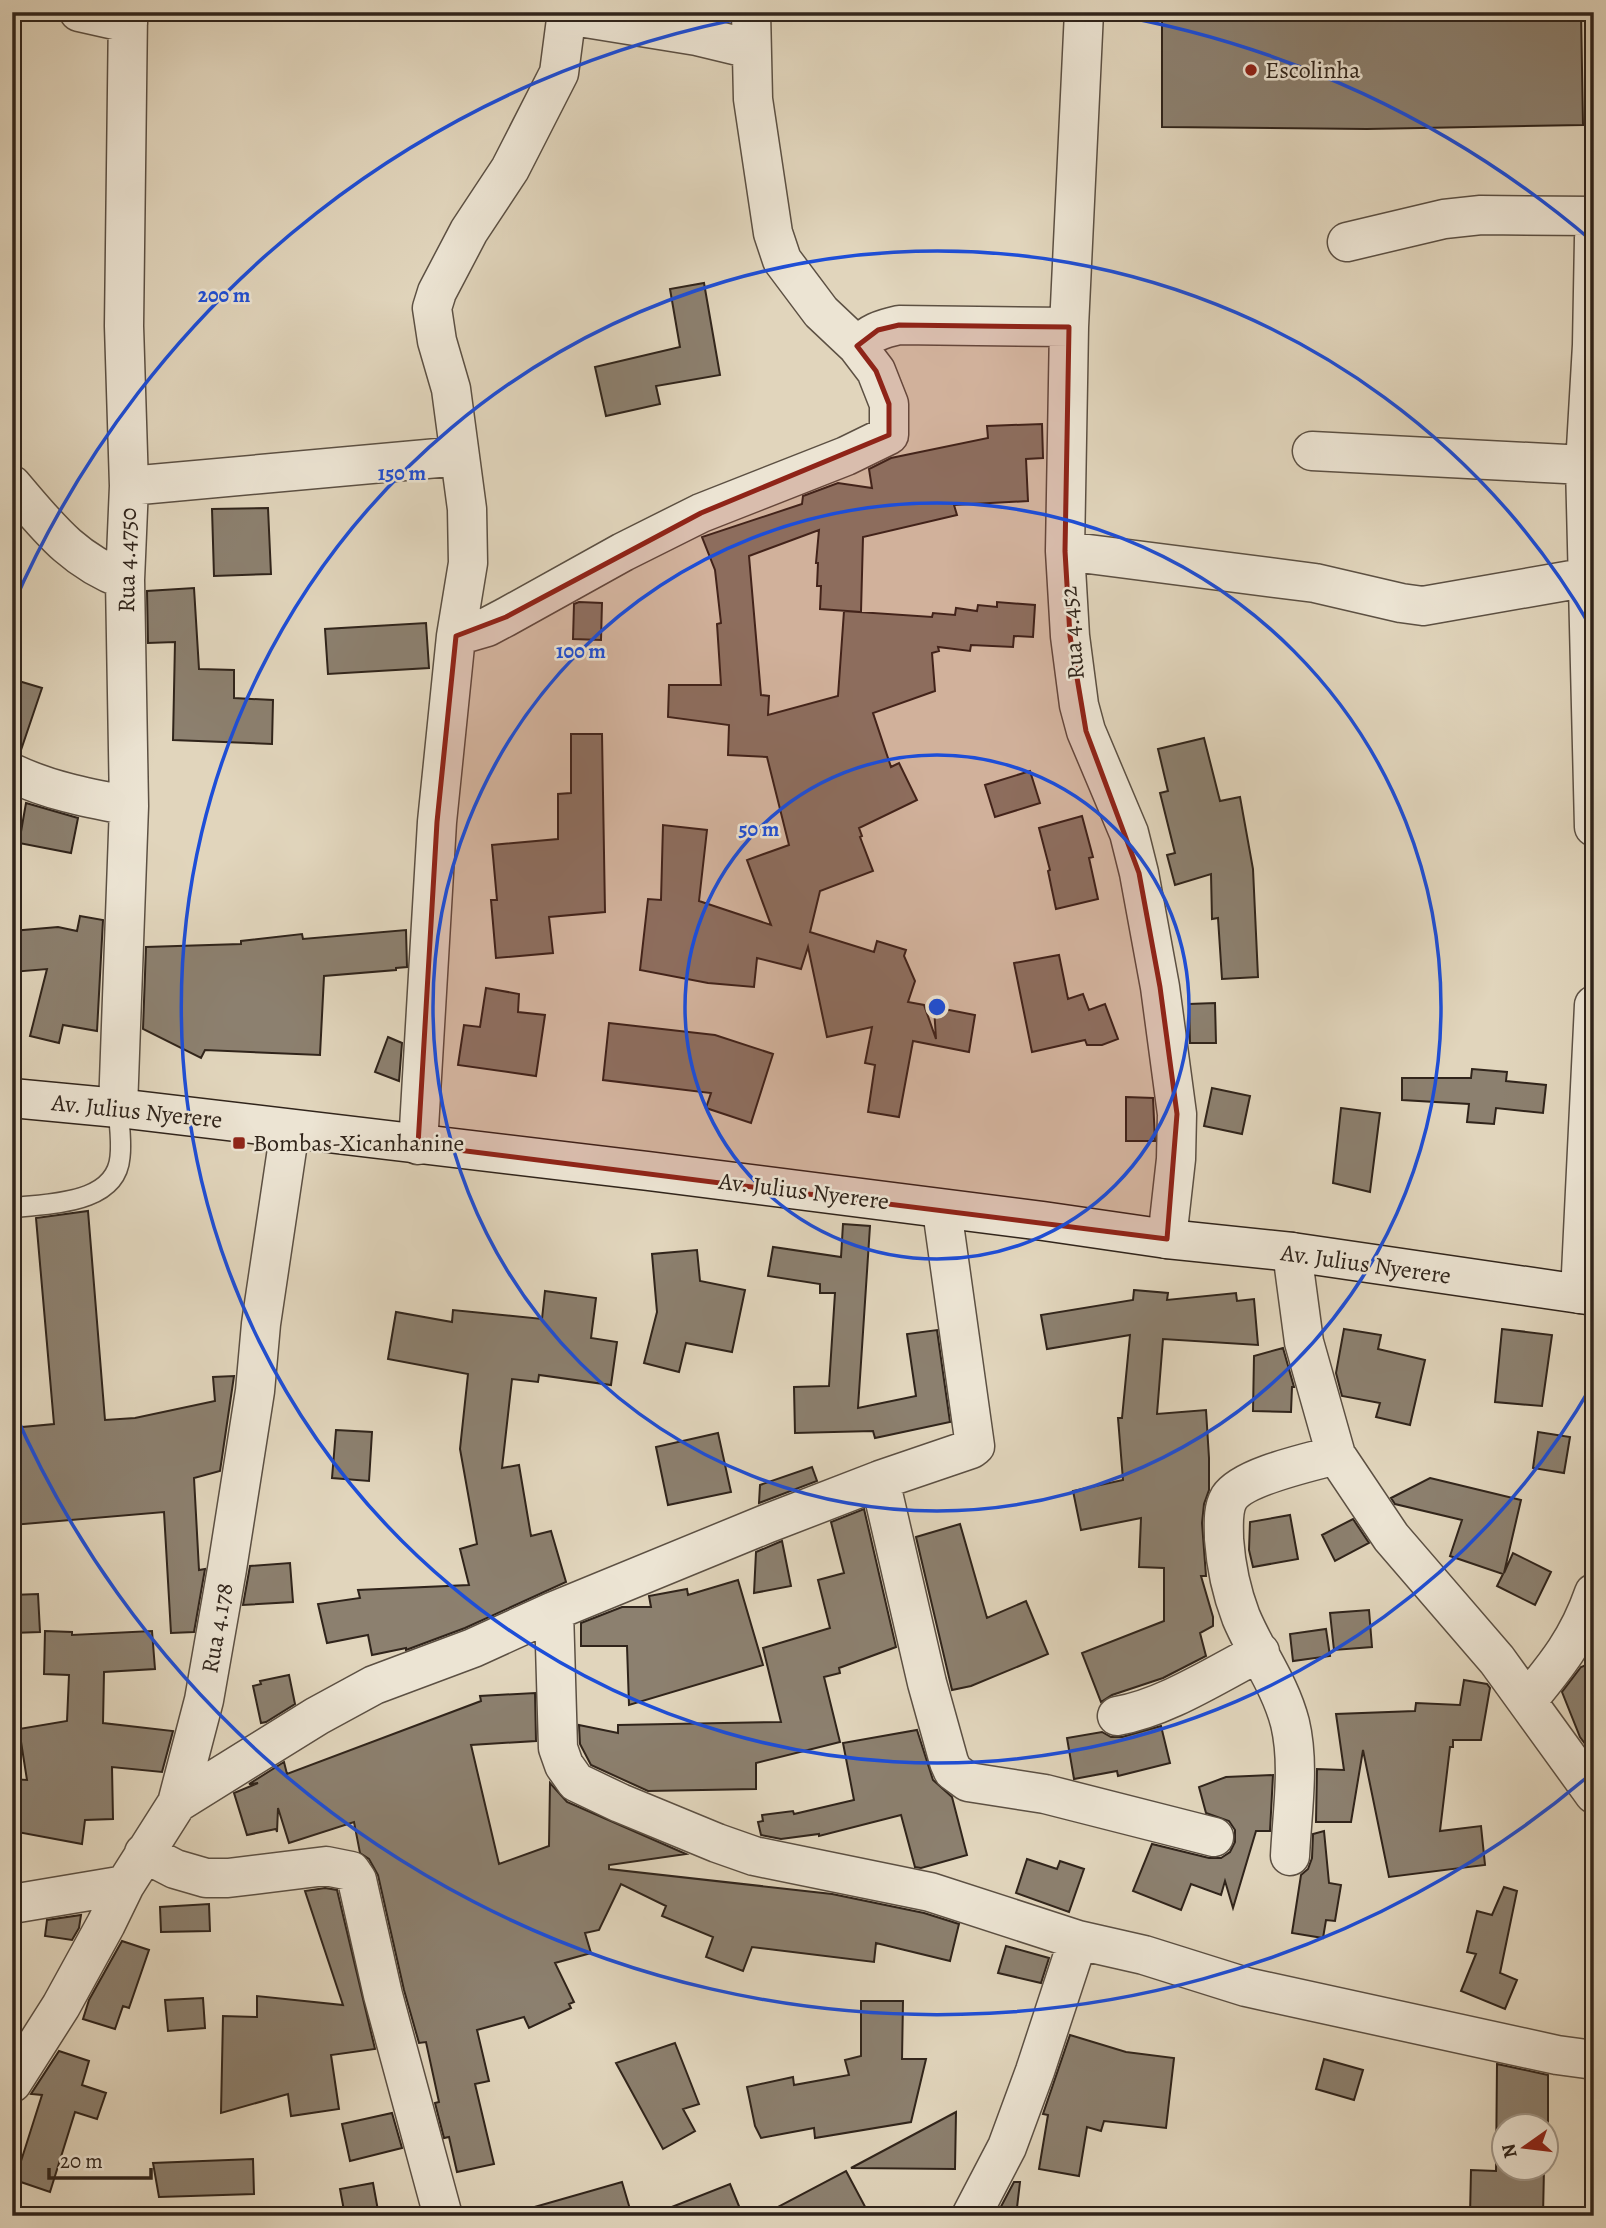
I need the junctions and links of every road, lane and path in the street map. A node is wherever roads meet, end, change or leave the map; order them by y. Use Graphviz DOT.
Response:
graph roads {
  1 [pos="79,12"];
  2 [pos="1084,12"];
  3 [pos="567,14"];
  4 [pos="128,18"];
  5 [pos="751,30"];
  6 [pos="1594,216"];
  7 [pos="1594,238"];
  8 [pos="1347,242"];
  9 [pos="1069,327"];
  10 [pos="1593,345"];
  11 [pos="857,346"];
  12 [pos="1312,451"];
  13 [pos="460,456"];
  14 [pos="1585,465"];
  15 [pos="12,485"];
  16 [pos="129,486"];
  17 [pos="1065,551"];
  18 [pos="1589,578"];
  19 [pos="125,580"];
  20 [pos="456,636"];
  21 [pos="12,773"];
  22 [pos="129,806"];
  23 [pos="1594,827"];
  24 [pos="1594,1005"];
  25 [pos="12,1098"];
  26 [pos="118,1108"];
  27 [pos="290,1129"];
  28 [pos="418,1145"];
  29 [pos="12,1208"];
  30 [pos="942,1210"];
  31 [pos="1167,1239"];
  32 [pos="1292,1252"];
  33 [pos="1587,1295"];
  34 [pos="1336,1455"];
  35 [pos="880,1480"];
  36 [pos="1594,1593"];
  37 [pos="554,1611"];
  38 [pos="1259,1652"];
  39 [pos="1527,1701"];
  40 [pos="1117,1716"];
  41 [pos="1594,1794"];
  42 [pos="177,1803"];
  43 [pos="1214,1837"];
  44 [pos="144,1853"];
  45 [pos="1290,1856"];
  46 [pos="125,1885"];
  47 [pos="12,1904"];
  48 [pos="1078,1940"];
  49 [pos="1594,2060"];
  50 [pos="12,2083"];
  51 [pos="443,2216"];
  52 [pos="971,2216"];
  1 -- 4 [label="street"];
  2 -- 9 [label="street, Rua 4.452"];
  3 -- 5 [label="street"];
  3 -- 13 [label="street"];
  4 -- 16 [label="street, Rua 4.4750"];
  5 -- 11 [label="street"];
  6 -- 8 [label="street"];
  7 -- 10 [label="street"];
  9 -- 11 [label="street"];
  9 -- 17 [label="street, Rua 4.452"];
  10 -- 14 [label="street"];
  11 -- 20 [label="street"];
  12 -- 14 [label="street"];
  13 -- 16 [label="street"];
  13 -- 20 [label="street"];
  14 -- 18 [label="street"];
  15 -- 19 [label="street"];
  16 -- 19 [label="street, Rua 4.4750"];
  17 -- 18 [label="street"];
  17 -- 31 [label="street, Rua 4.452"];
  18 -- 23 [label="street"];
  19 -- 22 [label="street, Rua 4.4750"];
  20 -- 28 [label="street"];
  21 -- 22 [label="street"];
  22 -- 26 [label="street, Rua 4.4750"];
  24 -- 33 [label="street"];
  25 -- 26 [label="street, Av. Julius Nyerere"];
  26 -- 27 [label="street, Av. Julius Nyerere"];
  26 -- 29 [label="lane"];
  27 -- 28 [label="street, Av. Julius Nyerere"];
  27 -- 42 [label="street, Rua 4.178"];
  28 -- 30 [label="street, Av. Julius Nyerere"];
  30 -- 31 [label="street, Av. Julius Nyerere"];
  30 -- 35 [label="street"];
  31 -- 32 [label="street, Av. Julius Nyerere"];
  32 -- 33 [label="street, Av. Julius Nyerere"];
  32 -- 34 [label="street"];
  34 -- 38 [label="street"];
  34 -- 39 [label="street"];
  35 -- 37 [label="street"];
  35 -- 43 [label="street"];
  36 -- 39 [label="street"];
  37 -- 42 [label="street"];
  37 -- 48 [label="street"];
  38 -- 40 [label="street"];
  38 -- 45 [label="street"];
  39 -- 41 [label="street"];
  42 -- 44 [label="street, Rua 4.178"];
  44 -- 46 [label="street, Rua 4.178"];
  44 -- 51 [label="street"];
  46 -- 47 [label="street"];
  46 -- 50 [label="street, Rua 4.178"];
  48 -- 49 [label="street"];
  48 -- 52 [label="street"];
}
